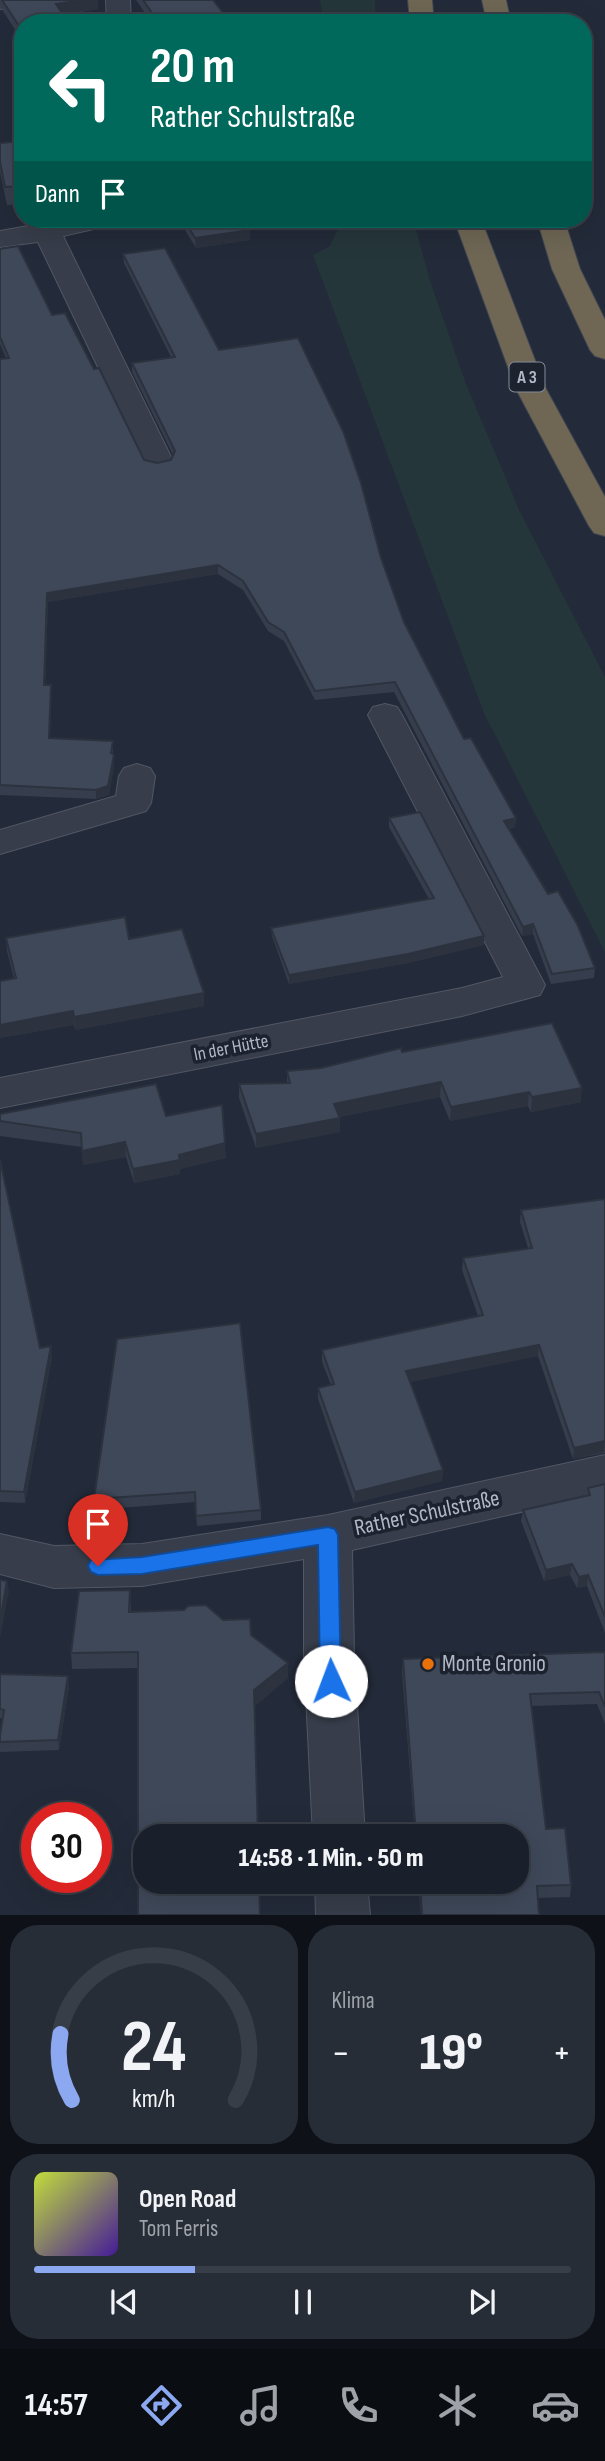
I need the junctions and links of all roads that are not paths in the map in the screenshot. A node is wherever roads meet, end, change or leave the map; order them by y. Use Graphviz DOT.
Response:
graph roads {
  1 [pos="16,0"];
  2 [pos="0,2"];
  3 [pos="64,228"];
  4 [pos="470,228"];
  5 [pos="553,228"];
  6 [pos="47,232"];
  7 [pos="0,239"];
  8 [pos="605,350"];
  9 [pos="158,461"];
  10 [pos="605,526"];
  11 [pos="385,715"];
  12 [pos="137,776"];
  13 [pos="0,842"];
  14 [pos="0,1093"];
  15 [pos="605,1474"];
  16 [pos="328,1535"];
  17 [pos="0,1554"];
  18 [pos="338,1824"];
  19 [pos="342,1894"];
  20 [pos="343,1915"];
  1 -- 2 [label="street"];
  3 -- 6 [label="street"];
  4 -- 10 [label="highway, A 3"];
  5 -- 8 [label="highway"];
  6 -- 7 [label="street"];
  6 -- 9 [label="street"];
  11 -- 14 [label="street, In der Hütte"];
  12 -- 13 [label="street"];
  15 -- 16 [label="street, Rather Schulstraße"];
  16 -- 17 [label="street, Rather Schulstraße"];
  16 -- 18 [label="street"];
  19 -- 20 [label="street"];
}
